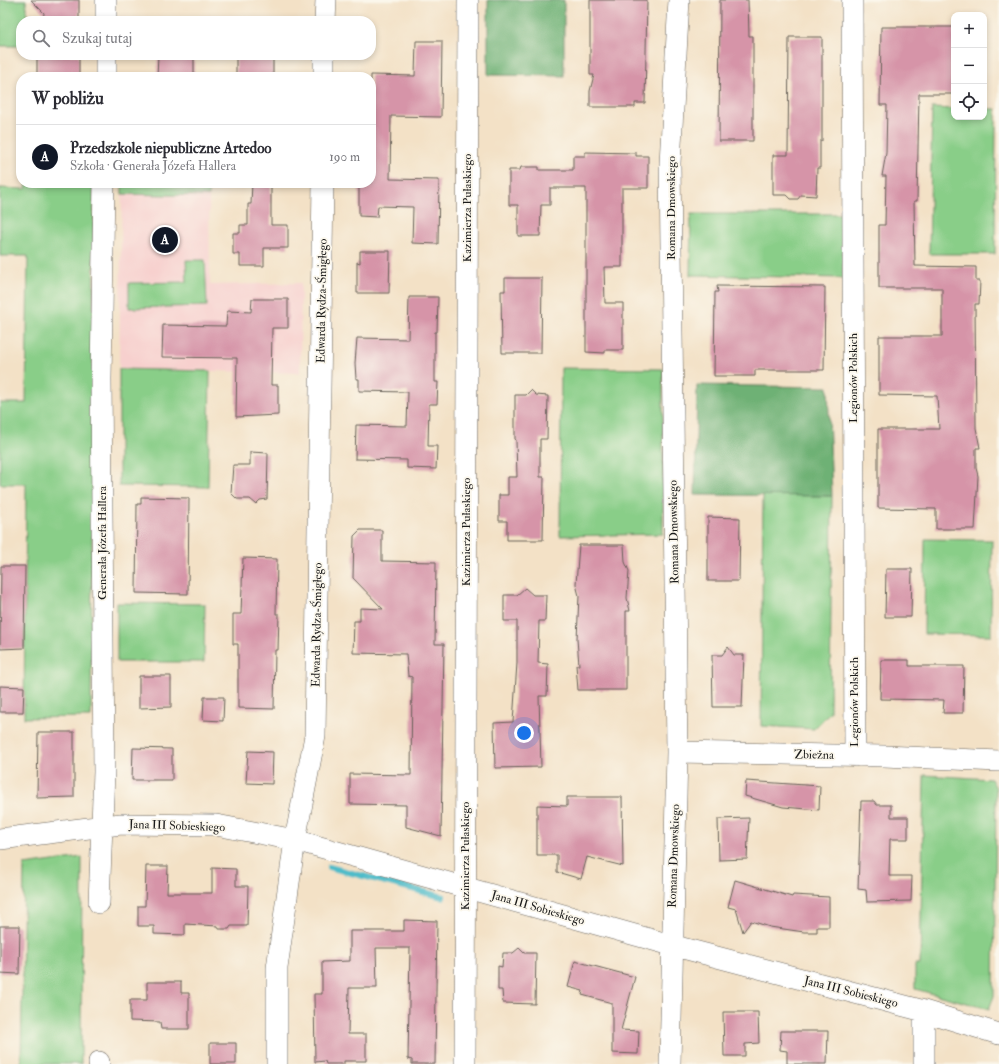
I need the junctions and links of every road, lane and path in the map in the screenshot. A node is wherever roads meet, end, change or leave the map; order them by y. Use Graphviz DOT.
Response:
graph roads {
  1 [pos="106,0"];
  2 [pos="326,0"];
  3 [pos="468,0"];
  4 [pos="679,0"];
  5 [pos="852,0"];
  6 [pos="106,16"];
  7 [pos="325,16"];
  8 [pos="106,60"];
  9 [pos="324,60"];
  10 [pos="106,72"];
  11 [pos="324,72"];
  12 [pos="104,188"];
  13 [pos="323,188"];
  14 [pos="676,752"];
  15 [pos="854,756"];
  16 [pos="999,761"];
  17 [pos="101,827"];
  18 [pos="0,839"];
  19 [pos="295,840"];
  20 [pos="465,888"];
  21 [pos="99,903"];
  22 [pos="671,946"];
  23 [pos="924,1010"];
  24 [pos="999,1034"];
  25 [pos="277,1064"];
  26 [pos="465,1064"];
  27 [pos="670,1064"];
  28 [pos="924,1064"];
  1 -- 6 [label="street"];
  2 -- 7 [label="street"];
  3 -- 20 [label="street, Kazimierza Pułaskiego"];
  4 -- 14 [label="street, Romana Dmowskiego"];
  5 -- 15 [label="street, Legionów Polskich"];
  8 -- 10 [label="street"];
  9 -- 11 [label="street"];
  12 -- 17 [label="street, Generała Józefa Hallera"];
  13 -- 19 [label="street, Edwarda Rydza-Śmigłego"];
  14 -- 15 [label="street, Zbieżna"];
  14 -- 22 [label="street, Romana Dmowskiego"];
  15 -- 16 [label="street, Zbieżna"];
  17 -- 18 [label="street, Jana III Sobieskiego"];
  17 -- 19 [label="street, Jana III Sobieskiego"];
  17 -- 21 [label="street, Generała Józefa Hallera"];
  19 -- 20 [label="street, Jana III Sobieskiego"];
  19 -- 25 [label="street, Edwarda Rydza-Śmigłego"];
  20 -- 22 [label="street, Jana III Sobieskiego"];
  20 -- 26 [label="street, Kazimierza Pułaskiego"];
  22 -- 23 [label="street, Jana III Sobieskiego"];
  22 -- 27 [label="street, Romana Dmowskiego"];
  23 -- 24 [label="street, Jana III Sobieskiego"];
  23 -- 28 [label="street"];
}
